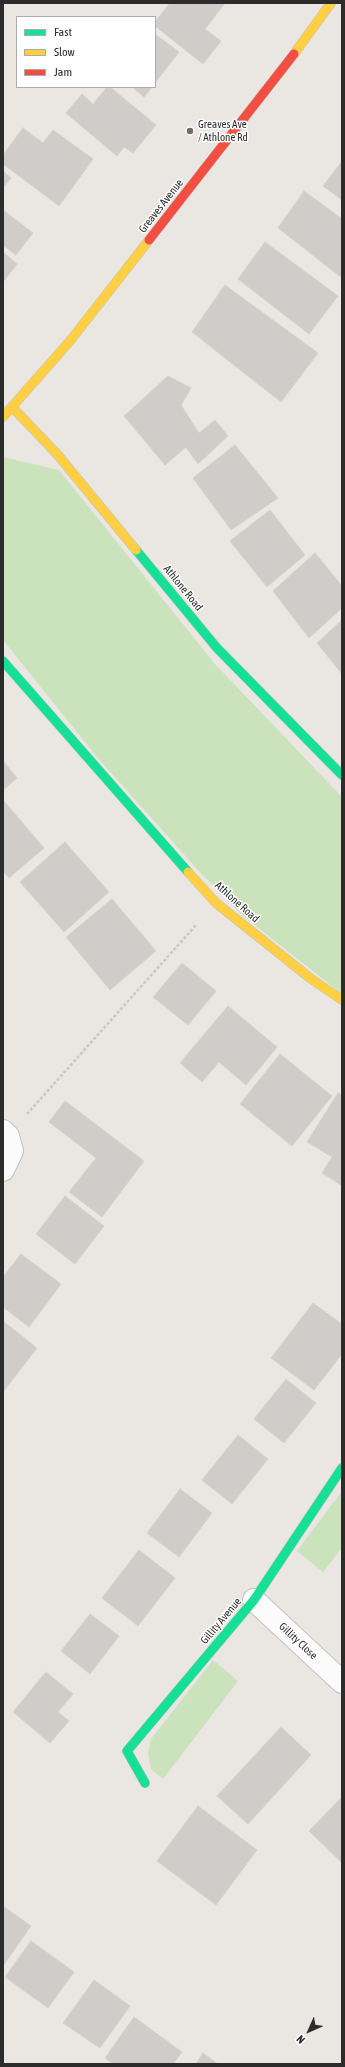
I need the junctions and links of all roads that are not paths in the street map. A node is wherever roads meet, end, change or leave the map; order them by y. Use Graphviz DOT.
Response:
graph roads {
  1 [pos="331,3"];
  2 [pos="13,408"];
  3 [pos="3,417"];
  4 [pos="3,661"];
  5 [pos="342,775"];
  6 [pos="342,1000"];
  7 [pos="5,1133"];
  8 [pos="3,1170"];
  9 [pos="342,1468"];
  10 [pos="254,1600"];
  11 [pos="342,1682"];
  12 [pos="145,1783"];
  1 -- 2 [label="street, Greaves Avenue"];
  2 -- 3 [label="street, Greaves Avenue"];
  2 -- 5 [label="street, Athlone Road"];
  4 -- 6 [label="street, Athlone Road"];
  7 -- 8 [label="street"];
  9 -- 10 [label="street, Gillity Avenue"];
  10 -- 11 [label="street, Gillity Close"];
  10 -- 12 [label="street, Gillity Avenue"];
}
